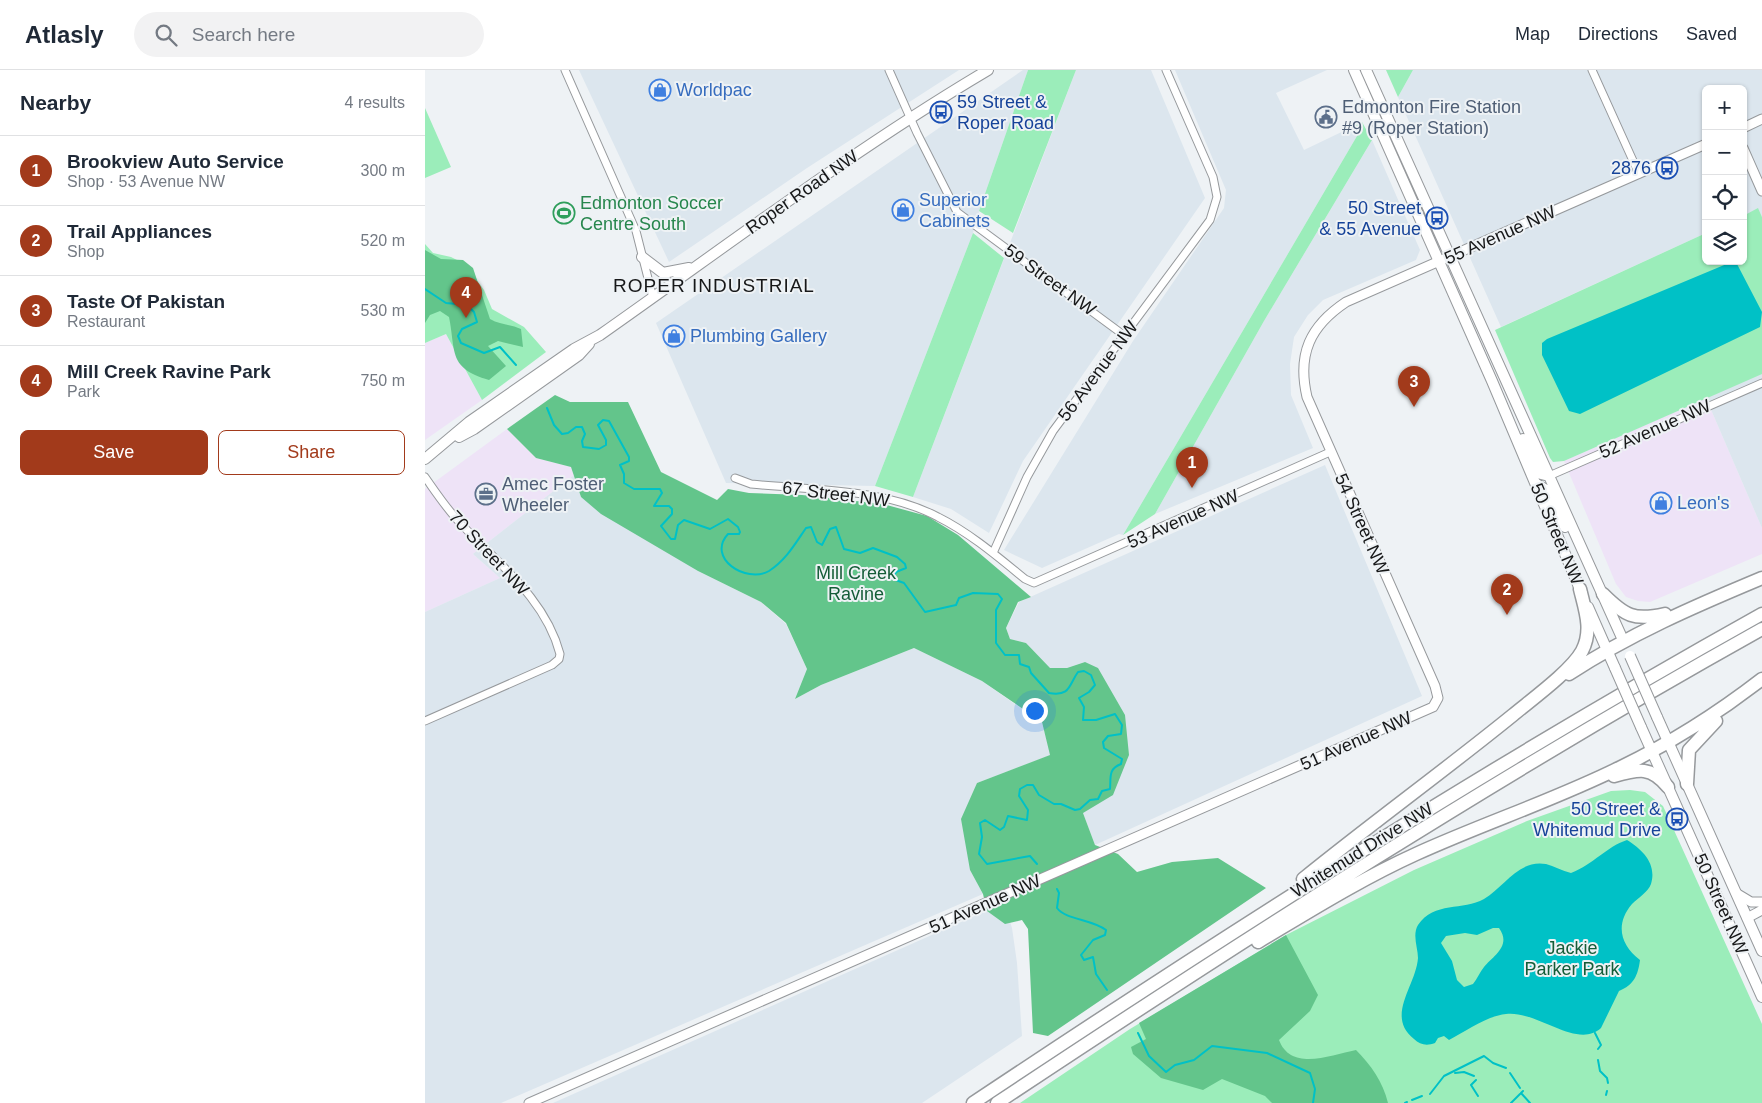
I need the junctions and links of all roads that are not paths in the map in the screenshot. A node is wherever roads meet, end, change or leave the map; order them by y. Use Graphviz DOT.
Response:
graph roads {
  1 [pos="565,70"];
  2 [pos="889,70"];
  3 [pos="988,70"];
  4 [pos="1166,70"];
  5 [pos="1354,70"];
  6 [pos="1366,70"];
  7 [pos="1592,70"];
  8 [pos="910,118"];
  9 [pos="1762,119"];
  10 [pos="1747,126"];
  11 [pos="1702,146"];
  12 [pos="1747,157"];
  13 [pos="1639,174"];
  14 [pos="1762,191"];
  15 [pos="642,256"];
  16 [pos="1450,258"];
  17 [pos="1439,262"];
  18 [pos="697,266"];
  19 [pos="653,298"];
  20 [pos="1125,336"];
  21 [pos="1308,343"];
  22 [pos="1492,381"];
  23 [pos="1762,383"];
  24 [pos="1330,452"];
  25 [pos="425,459"];
  26 [pos="1549,476"];
  27 [pos="425,477"];
  28 [pos="735,478"];
  29 [pos="1535,483"];
  30 [pos="993,553"];
  31 [pos="1589,564"];
  32 [pos="1762,578"];
  33 [pos="1035,583"];
  34 [pos="1579,589"];
  35 [pos="1603,594"];
  36 [pos="1684,611"];
  37 [pos="1762,614"];
  38 [pos="1762,629"];
  39 [pos="1623,640"];
  40 [pos="1607,650"];
  41 [pos="1757,683"];
  42 [pos="1538,694"];
  43 [pos="1438,700"];
  44 [pos="425,721"];
  45 [pos="1669,742"];
  46 [pos="1652,751"];
  47 [pos="1687,784"];
  48 [pos="1581,785"];
  49 [pos="1668,787"];
  50 [pos="1736,894"];
  51 [pos="1718,898"];
  52 [pos="1762,902"];
  53 [pos="1762,910"];
  54 [pos="1257,916"];
  55 [pos="1747,918"];
  56 [pos="1762,951"];
  57 [pos="1762,997"];
  58 [pos="1153,1000"];
  59 [pos="529,1103"];
  60 [pos="973,1103"];
  61 [pos="997,1103"];
  1 -- 15 [label="street"];
  2 -- 8 [label="street, 59 Street NW"];
  3 -- 8 [label="main road, Roper Road NW"];
  4 -- 20 [label="street, 56 Avenue NW"];
  5 -- 17 [label="main road, 50 Street NW"];
  6 -- 16 [label="main road, 50 Street NW"];
  7 -- 13 [label="street"];
  8 -- 18 [label="main road, Roper Road NW"];
  8 -- 20 [label="street, 59 Street NW"];
  9 -- 10 [label="street"];
  11 -- 13 [label="street, 55 Avenue NW"];
  12 -- 14 [label="street"];
  13 -- 16 [label="street, 55 Avenue NW"];
  15 -- 18 [label="main road"];
  15 -- 19 [label="street"];
  16 -- 17 [label="street, 55 Avenue NW"];
  16 -- 26 [label="main road, 50 Street NW"];
  17 -- 21 [label="street, 55 Avenue NW"];
  17 -- 22 [label="main road, 50 Street NW"];
  18 -- 19 [label="main road, Roper Road NW"];
  19 -- 25 [label="main road, Roper Road NW"];
  20 -- 30 [label="street, 56 Avenue NW"];
  21 -- 24 [label="street, 54 Street NW"];
  22 -- 26 [label="main road"];
  22 -- 29 [label="main road, 50 Street NW"];
  23 -- 26 [label="street, 52 Avenue NW"];
  24 -- 33 [label="street, 53 Avenue NW"];
  24 -- 43 [label="street, 54 Street NW"];
  26 -- 31 [label="main road, 50 Street NW"];
  27 -- 44 [label="street, 70 Street NW"];
  28 -- 30 [label="street, 67 Street NW"];
  29 -- 31 [label="main road"];
  29 -- 34 [label="main road, 50 Street NW"];
  30 -- 33 [label="street, 67 Street NW"];
  31 -- 35 [label="main road, 50 Street NW"];
  32 -- 36 [label="highway"];
  34 -- 40 [label="main road, 50 Street NW"];
  34 -- 42 [label="highway"];
  35 -- 36 [label="highway"];
  35 -- 39 [label="main road, 50 Street NW"];
  36 -- 39 [label="highway"];
  37 -- 54 [label="highway, Whitemud Drive NW"];
  38 -- 58 [label="highway, Whitemud Drive NW"];
  39 -- 40 [label="highway"];
  39 -- 45 [label="main road, 50 Street NW, bridge"];
  40 -- 42 [label="highway"];
  40 -- 46 [label="main road, 50 Street NW, bridge"];
  41 -- 45 [label="highway"];
  41 -- 47 [label="highway"];
  42 -- 54 [label="highway"];
  43 -- 59 [label="street, 51 Avenue NW"];
  45 -- 46 [label="highway"];
  45 -- 47 [label="main road, 50 Street NW"];
  46 -- 48 [label="highway"];
  46 -- 49 [label="main road, 50 Street NW"];
  47 -- 50 [label="main road, 50 Street NW"];
  48 -- 49 [label="highway"];
  48 -- 58 [label="highway"];
  49 -- 51 [label="main road, 50 Street NW"];
  50 -- 52 [label="street"];
  50 -- 55 [label="main road, 50 Street NW"];
  51 -- 55 [label="main road"];
  51 -- 57 [label="main road, 50 Street NW"];
  53 -- 55 [label="street"];
  54 -- 60 [label="highway, Whitemud Drive NW"];
  55 -- 56 [label="main road, 50 Street NW"];
  58 -- 61 [label="highway, Whitemud Drive NW"];
}
